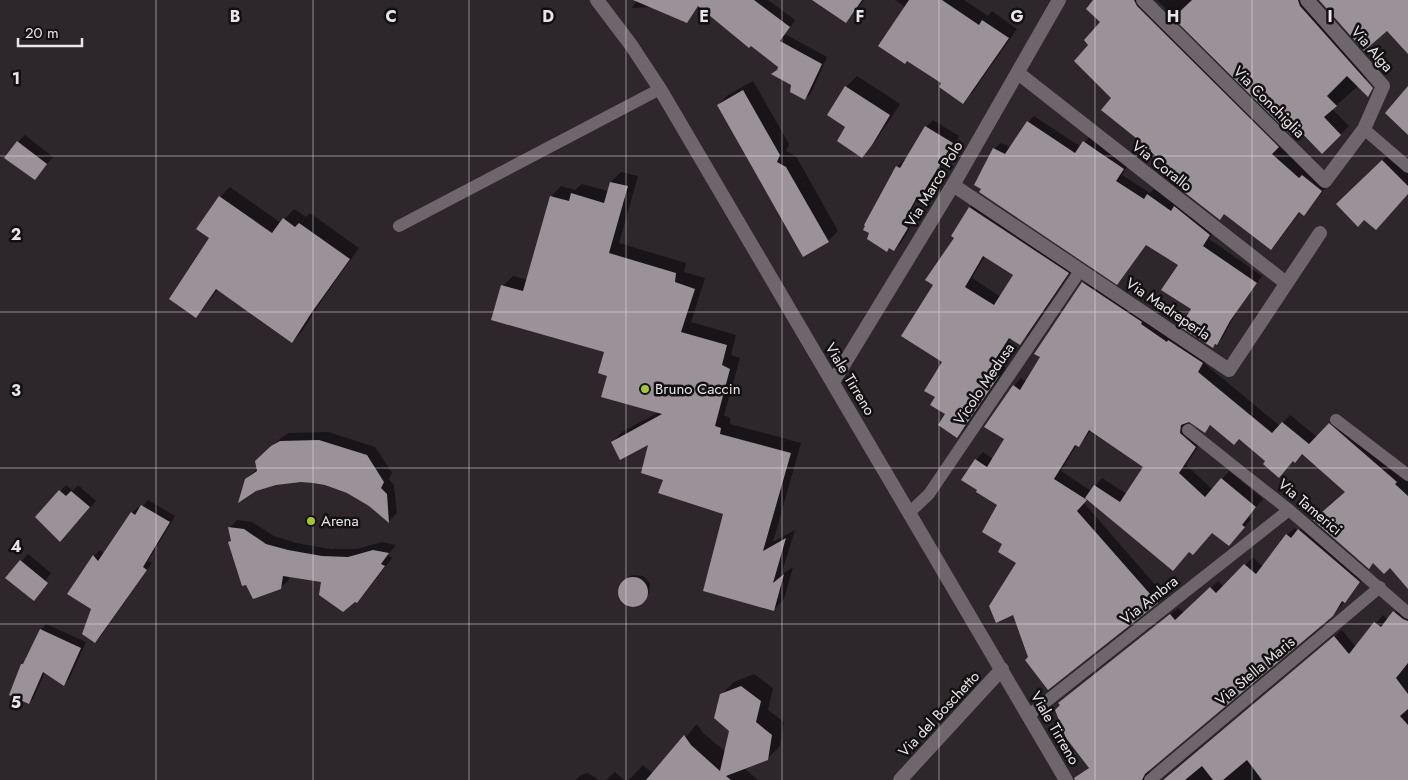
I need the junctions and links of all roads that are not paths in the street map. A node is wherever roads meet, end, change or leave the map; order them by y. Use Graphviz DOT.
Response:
graph roads {
  1 [pos="1059,0"];
  2 [pos="1143,0"];
  3 [pos="1307,0"];
  4 [pos="599,1"];
  5 [pos="1018,73"];
  6 [pos="660,89"];
  7 [pos="1364,129"];
  8 [pos="1408,167"];
  9 [pos="952,185"];
  10 [pos="399,226"];
  11 [pos="1320,233"];
  12 [pos="1080,271"];
  13 [pos="1286,284"];
  14 [pos="833,382"];
  15 [pos="1336,420"];
  16 [pos="1188,430"];
  17 [pos="1408,475"];
  18 [pos="1289,510"];
  19 [pos="910,512"];
  20 [pos="1380,587"];
  21 [pos="1408,613"];
  22 [pos="1002,669"];
  23 [pos="1029,715"];
  24 [pos="900,780"];
  25 [pos="1066,780"];
  26 [pos="1150,780"];
  1 -- 5 [label="street, Via Marco Polo"];
  2 -- 7 [label="street, Via Conchiglia"];
  3 -- 7 [label="street, Via Alga"];
  4 -- 6 [label="street, Viale Tirreno"];
  5 -- 9 [label="street, Via Marco Polo"];
  5 -- 13 [label="street, Via Corallo"];
  6 -- 10 [label="lane"];
  6 -- 14 [label="street, Viale Tirreno"];
  7 -- 8 [label="lane"];
  9 -- 12 [label="street, Via Madreperla"];
  9 -- 14 [label="street, Via Marco Polo"];
  11 -- 13 [label="street, Via Madreperla"];
  12 -- 13 [label="street, Via Madreperla"];
  12 -- 19 [label="lane, Vicolo Medusa"];
  14 -- 19 [label="street, Viale Tirreno"];
  15 -- 17 [label="lane"];
  16 -- 18 [label="lane, Via Tamerici"];
  18 -- 20 [label="lane, Via Tamerici"];
  18 -- 23 [label="lane, Via Ambra"];
  19 -- 22 [label="street, Viale Tirreno"];
  20 -- 21 [label="lane, Via Tamerici"];
  20 -- 26 [label="lane, Via Stella Maris"];
  22 -- 23 [label="street, Viale Tirreno"];
  22 -- 24 [label="street, Via del Boschetto"];
  23 -- 25 [label="street, Viale Tirreno"];
}
